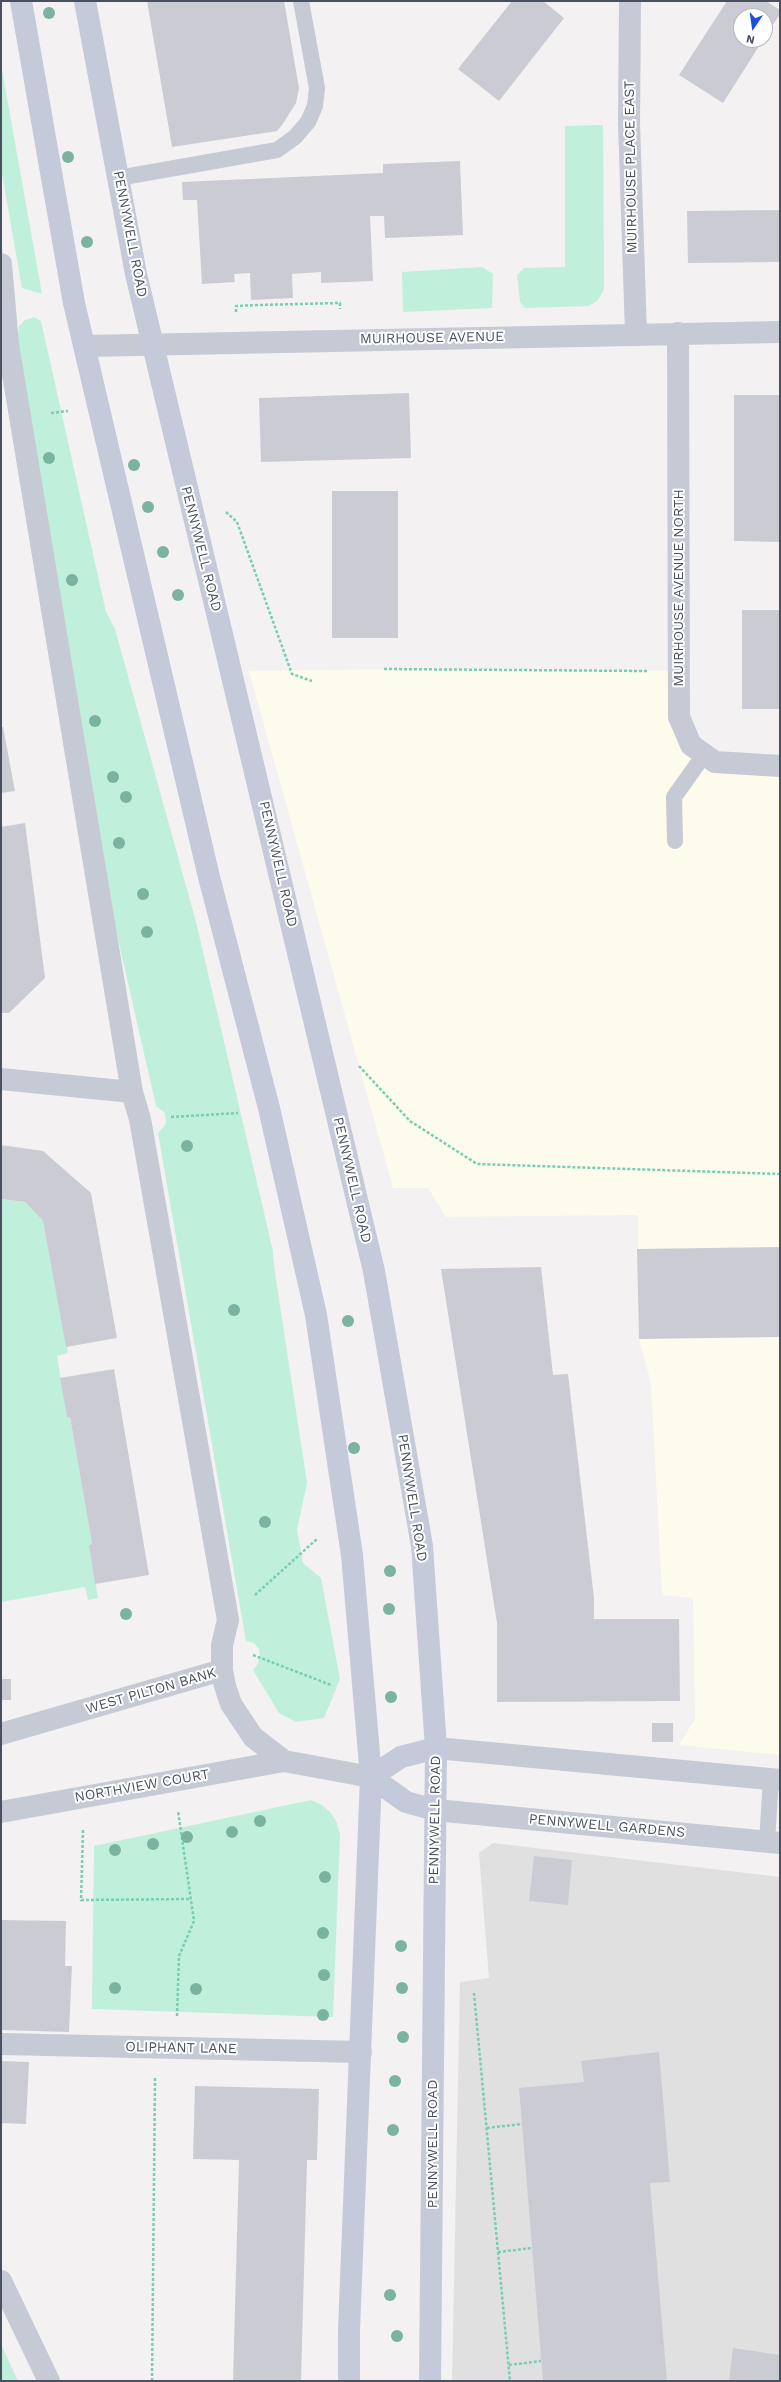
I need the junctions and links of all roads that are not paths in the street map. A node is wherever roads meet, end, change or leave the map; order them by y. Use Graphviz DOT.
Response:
graph roads {
  1 [pos="22,1"];
  2 [pos="86,1"];
  3 [pos="301,1"];
  4 [pos="630,1"];
  5 [pos="118,178"];
  6 [pos="1,264"];
  7 [pos="780,332"];
  8 [pos="678,333"];
  9 [pos="636,334"];
  10 [pos="5,343"];
  11 [pos="153,344"];
  12 [pos="85,346"];
  13 [pos="704,755"];
  14 [pos="780,766"];
  15 [pos="675,841"];
  16 [pos="1,1079"];
  17 [pos="132,1092"];
  18 [pos="222,1670"];
  19 [pos="1,1734"];
  20 [pos="436,1748"];
  21 [pos="284,1761"];
  22 [pos="371,1777"];
  23 [pos="776,1779"];
  24 [pos="435,1810"];
  25 [pos="1,1812"];
  26 [pos="774,1842"];
  27 [pos="1,2044"];
  28 [pos="361,2052"];
  29 [pos="1,2281"];
  30 [pos="49,2381"];
  31 [pos="349,2381"];
  32 [pos="430,2381"];
  1 -- 12 [label="street"];
  2 -- 5 [label="street, PENNYWELL ROAD"];
  3 -- 5 [label="lane"];
  4 -- 9 [label="street, MUIRHOUSE PLACE EAST"];
  5 -- 11 [label="street, PENNYWELL ROAD"];
  6 -- 10 [label="street"];
  7 -- 8 [label="street, MUIRHOUSE AVENUE"];
  8 -- 9 [label="street, MUIRHOUSE AVENUE"];
  8 -- 13 [label="street, MUIRHOUSE AVENUE NORTH"];
  9 -- 11 [label="street, MUIRHOUSE AVENUE"];
  10 -- 17 [label="street"];
  11 -- 12 [label="street, MUIRHOUSE AVENUE"];
  11 -- 20 [label="street, PENNYWELL ROAD"];
  12 -- 22 [label="street"];
  13 -- 14 [label="street, MUIRHOUSE AVENUE NORTH"];
  13 -- 15 [label="lane"];
  16 -- 17 [label="street"];
  17 -- 18 [label="street"];
  18 -- 19 [label="street, WEST PILTON BANK"];
  18 -- 21 [label="street, WEST PILTON BANK"];
  20 -- 22 [label="street"];
  20 -- 23 [label="street"];
  20 -- 24 [label="street, PENNYWELL ROAD"];
  21 -- 22 [label="street, WEST PILTON BANK"];
  21 -- 25 [label="street, NORTHVIEW COURT"];
  22 -- 24 [label="street"];
  22 -- 28 [label="street"];
  23 -- 26 [label="lane"];
  24 -- 26 [label="street, PENNYWELL GARDENS"];
  24 -- 32 [label="street, PENNYWELL ROAD"];
  27 -- 28 [label="street, OLIPHANT LANE"];
  28 -- 31 [label="street"];
  29 -- 30 [label="street"];
}
